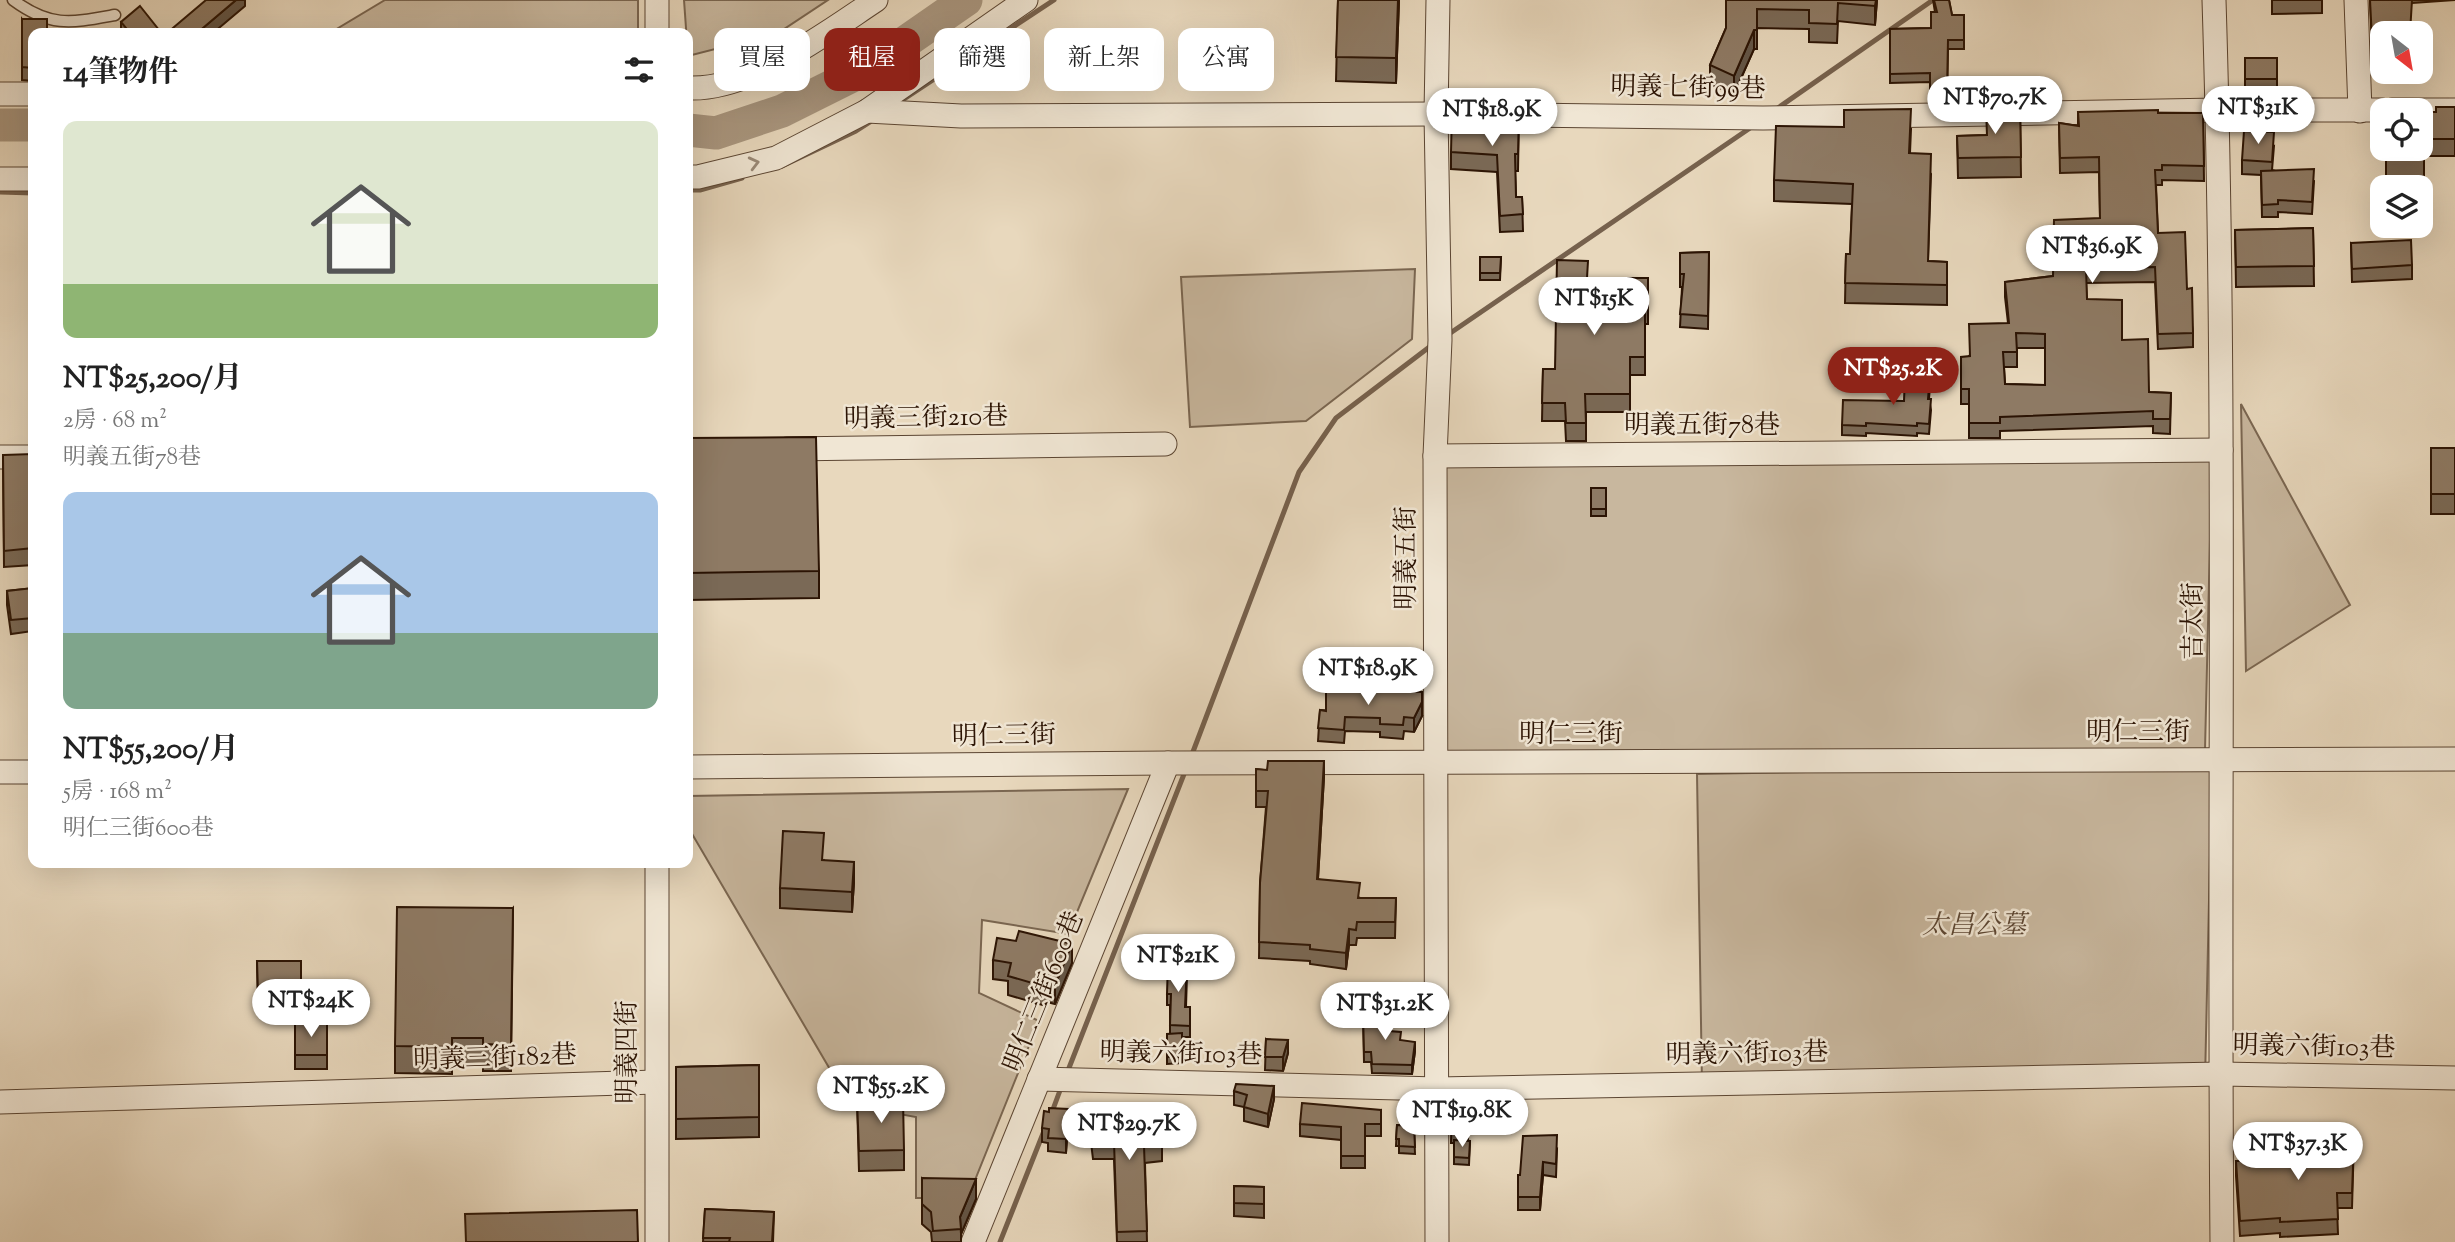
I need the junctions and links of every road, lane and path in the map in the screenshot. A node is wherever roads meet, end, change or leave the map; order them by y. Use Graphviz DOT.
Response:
graph roads {
  1 [pos="13,0"];
  2 [pos="657,0"];
  3 [pos="876,0"];
  4 [pos="1027,0"];
  5 [pos="1438,0"];
  6 [pos="2214,0"];
  7 [pos="2356,0"];
  8 [pos="115,15"];
  9 [pos="657,28"];
  10 [pos="693,88"];
  11 [pos="0,94"];
  12 [pos="28,94"];
  13 [pos="2370,104"];
  14 [pos="2218,110"];
  15 [pos="2433,110"];
  16 [pos="2455,110"];
  17 [pos="867,111"];
  18 [pos="2370,111"];
  19 [pos="1436,114"];
  20 [pos="693,177"];
  21 [pos="0,179"];
  22 [pos="28,179"];
  23 [pos="1165,444"];
  24 [pos="770,450"];
  25 [pos="2221,450"];
  26 [pos="1435,456"];
  27 [pos="0,457"];
  28 [pos="28,457"];
  29 [pos="2455,759"];
  30 [pos="2222,761"];
  31 [pos="1181,763"];
  32 [pos="1436,763"];
  33 [pos="693,767"];
  34 [pos="0,772"];
  35 [pos="28,772"];
  36 [pos="657,868"];
  37 [pos="2221,1074"];
  38 [pos="2455,1078"];
  39 [pos="1040,1079"];
  40 [pos="656,1082"];
  41 [pos="1437,1089"];
  42 [pos="0,1102"];
  43 [pos="657,1242"];
  44 [pos="973,1242"];
  45 [pos="1437,1242"];
  46 [pos="2222,1242"];
  1 -- 8 [label="lane"];
  2 -- 9 [label="street"];
  3 -- 10 [label="street"];
  4 -- 17 [label="street"];
  5 -- 19 [label="street, 明義五街"];
  6 -- 14 [label="street, 吉太街"];
  7 -- 13 [label="street"];
  11 -- 12 [label="street"];
  14 -- 18 [label="street, 明義七街99巷"];
  14 -- 19 [label="street, 明義七街99巷"];
  14 -- 25 [label="street, 吉太街"];
  15 -- 16 [label="street"];
  17 -- 19 [label="street, 明義七街99巷"];
  20 -- 17 [label="street, one-way"];
  19 -- 26 [label="street, 明義五街"];
  21 -- 22 [label="street"];
  23 -- 24 [label="street, 明義三街210巷"];
  25 -- 26 [label="street, 明義五街78巷"];
  25 -- 30 [label="street, 吉太街"];
  26 -- 32 [label="street, 明義五街"];
  27 -- 28 [label="street"];
  29 -- 30 [label="street, 明仁三街"];
  30 -- 32 [label="street, 明仁三街"];
  30 -- 37 [label="street, 吉太街"];
  31 -- 32 [label="street, 明仁三街"];
  31 -- 33 [label="street, 明仁三街"];
  31 -- 39 [label="street, 明仁三街600巷"];
  32 -- 41 [label="street, 明義五街"];
  34 -- 35 [label="street"];
  36 -- 40 [label="street, 明義四街"];
  37 -- 38 [label="street, 明義六街103巷"];
  37 -- 41 [label="street, 明義六街103巷"];
  37 -- 46 [label="street, 吉太街"];
  39 -- 41 [label="street, 明義六街103巷"];
  39 -- 44 [label="street, 明仁三街600巷"];
  40 -- 42 [label="street, 明義三街182巷"];
  40 -- 43 [label="street, 明義四街"];
  41 -- 45 [label="street, 明義五街"];
}
